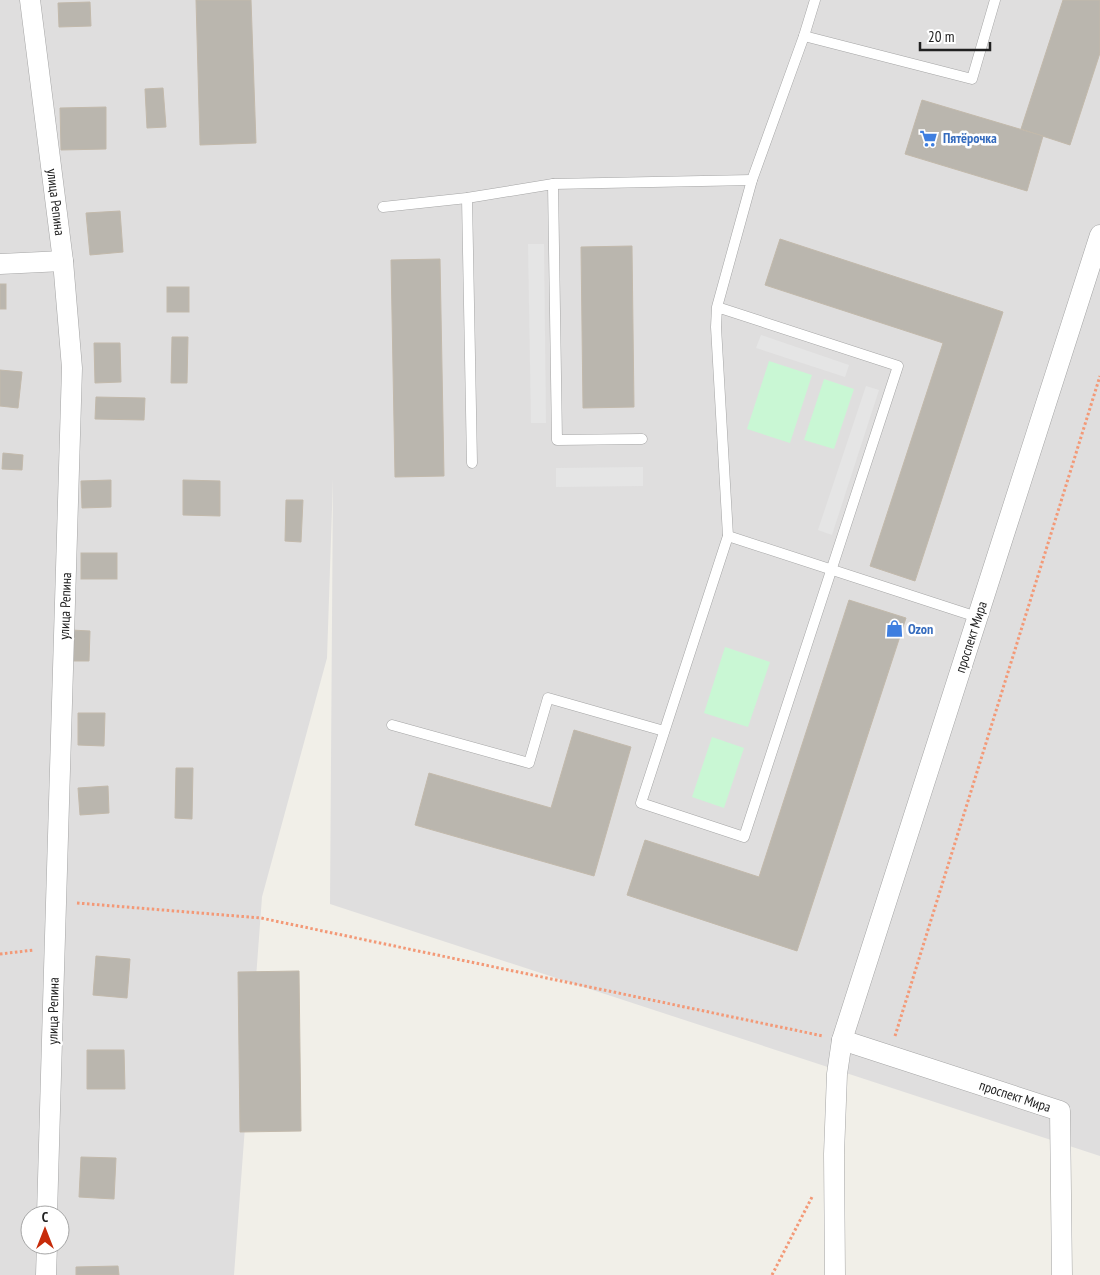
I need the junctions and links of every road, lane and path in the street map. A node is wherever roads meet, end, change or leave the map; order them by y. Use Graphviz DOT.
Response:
graph roads {
  1 [pos="30,0"];
  2 [pos="815,0"];
  3 [pos="995,0"];
  4 [pos="804,36"];
  5 [pos="752,180"];
  6 [pos="554,184"];
  7 [pos="467,198"];
  8 [pos="383,207"];
  9 [pos="1100,235"];
  10 [pos="63,261"];
  11 [pos="0,264"];
  12 [pos="717,307"];
  13 [pos="1100,376"];
  14 [pos="642,439"];
  15 [pos="472,463"];
  16 [pos="728,536"];
  17 [pos="831,569"];
  18 [pos="978,617"];
  19 [pos="392,725"];
  20 [pos="664,731"];
  21 [pos="56,901"];
  22 [pos="54,948"];
  23 [pos="0,954"];
  24 [pos="842,1040"];
  25 [pos="888,1055"];
  26 [pos="812,1197"];
  27 [pos="47,1205"];
  28 [pos="47,1255"];
  29 [pos="46,1275"];
  30 [pos="772,1275"];
  31 [pos="835,1275"];
  32 [pos="1062,1275"];
  1 -- 10 [label="street, улица Репина"];
  2 -- 4 [label="lane"];
  3 -- 4 [label="lane"];
  4 -- 5 [label="lane"];
  5 -- 6 [label="lane"];
  5 -- 12 [label="lane"];
  6 -- 7 [label="lane"];
  6 -- 14 [label="lane"];
  7 -- 8 [label="lane"];
  7 -- 15 [label="lane"];
  9 -- 18 [label="street, проспект Мира"];
  10 -- 11 [label="street"];
  10 -- 21 [label="street, улица Репина"];
  12 -- 16 [label="lane"];
  12 -- 17 [label="lane"];
  13 -- 25 [label="path"];
  16 -- 17 [label="lane"];
  16 -- 20 [label="lane"];
  17 -- 18 [label="lane"];
  17 -- 20 [label="lane"];
  18 -- 24 [label="street, проспект Мира"];
  19 -- 20 [label="lane"];
  21 -- 22 [label="street, улица Репина"];
  21 -- 24 [label="path"];
  22 -- 23 [label="path"];
  22 -- 27 [label="street, улица Репина"];
  24 -- 25 [label="street, проспект Мира"];
  24 -- 31 [label="street, проспект Мира"];
  25 -- 32 [label="street, проспект Мира"];
  26 -- 30 [label="path"];
  28 -- 29 [label="street"];
}
